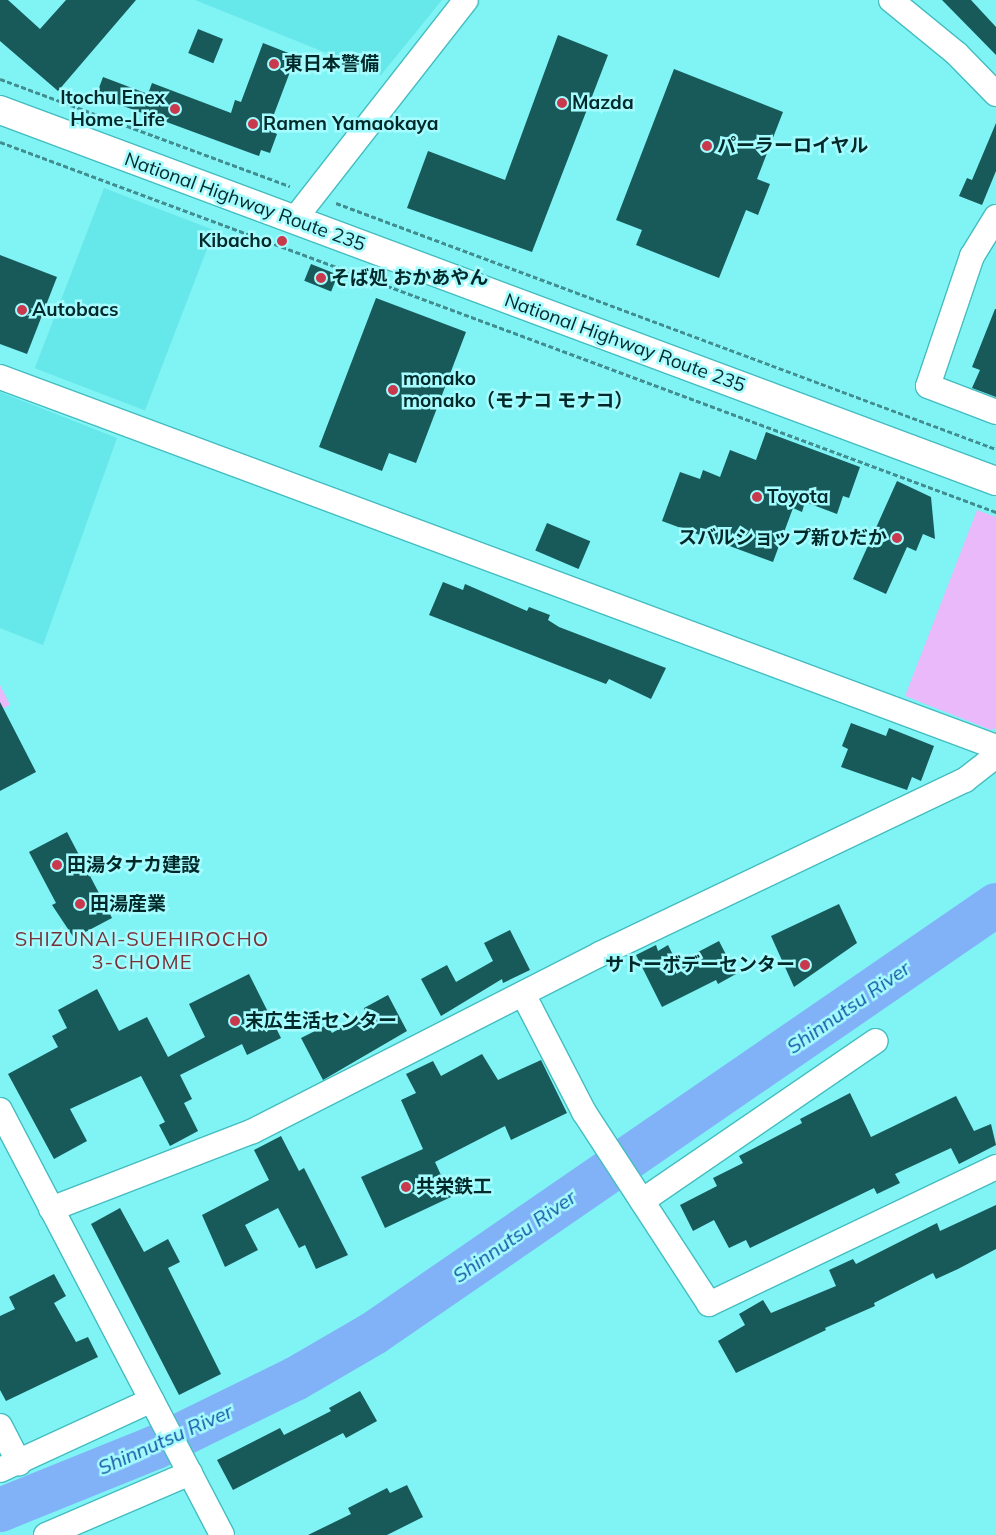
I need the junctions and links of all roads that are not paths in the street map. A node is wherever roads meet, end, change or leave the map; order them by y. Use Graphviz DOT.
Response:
graph roads {
  1 [pos="466,0"];
  2 [pos="891,0"];
  3 [pos="996,94"];
  4 [pos="0,110"];
  5 [pos="996,217"];
  6 [pos="294,220"];
  7 [pos="0,377"];
  8 [pos="996,412"];
  9 [pos="996,481"];
  10 [pos="996,747"];
  11 [pos="996,756"];
  12 [pos="522,994"];
  13 [pos="876,1041"];
  14 [pos="2,1120"];
  15 [pos="996,1167"];
  16 [pos="637,1193"];
  17 [pos="51,1209"];
  18 [pos="157,1410"];
  19 [pos="0,1426"];
  20 [pos="185,1463"];
  21 [pos="10,1466"];
  22 [pos="46,1535"];
  23 [pos="222,1535"];
  1 -- 6 [label="street"];
  2 -- 3 [label="street"];
  4 -- 6 [label="highway, National Highway Route 235"];
  5 -- 8 [label="street"];
  6 -- 9 [label="highway, National Highway Route 235"];
  7 -- 10 [label="street"];
  11 -- 12 [label="street"];
  12 -- 16 [label="street"];
  12 -- 17 [label="street"];
  13 -- 16 [label="street"];
  14 -- 17 [label="street"];
  15 -- 16 [label="street"];
  17 -- 18 [label="street"];
  18 -- 20 [label="street"];
  18 -- 21 [label="street"];
  19 -- 21 [label="street"];
  20 -- 22 [label="street"];
  20 -- 23 [label="street"];
}
